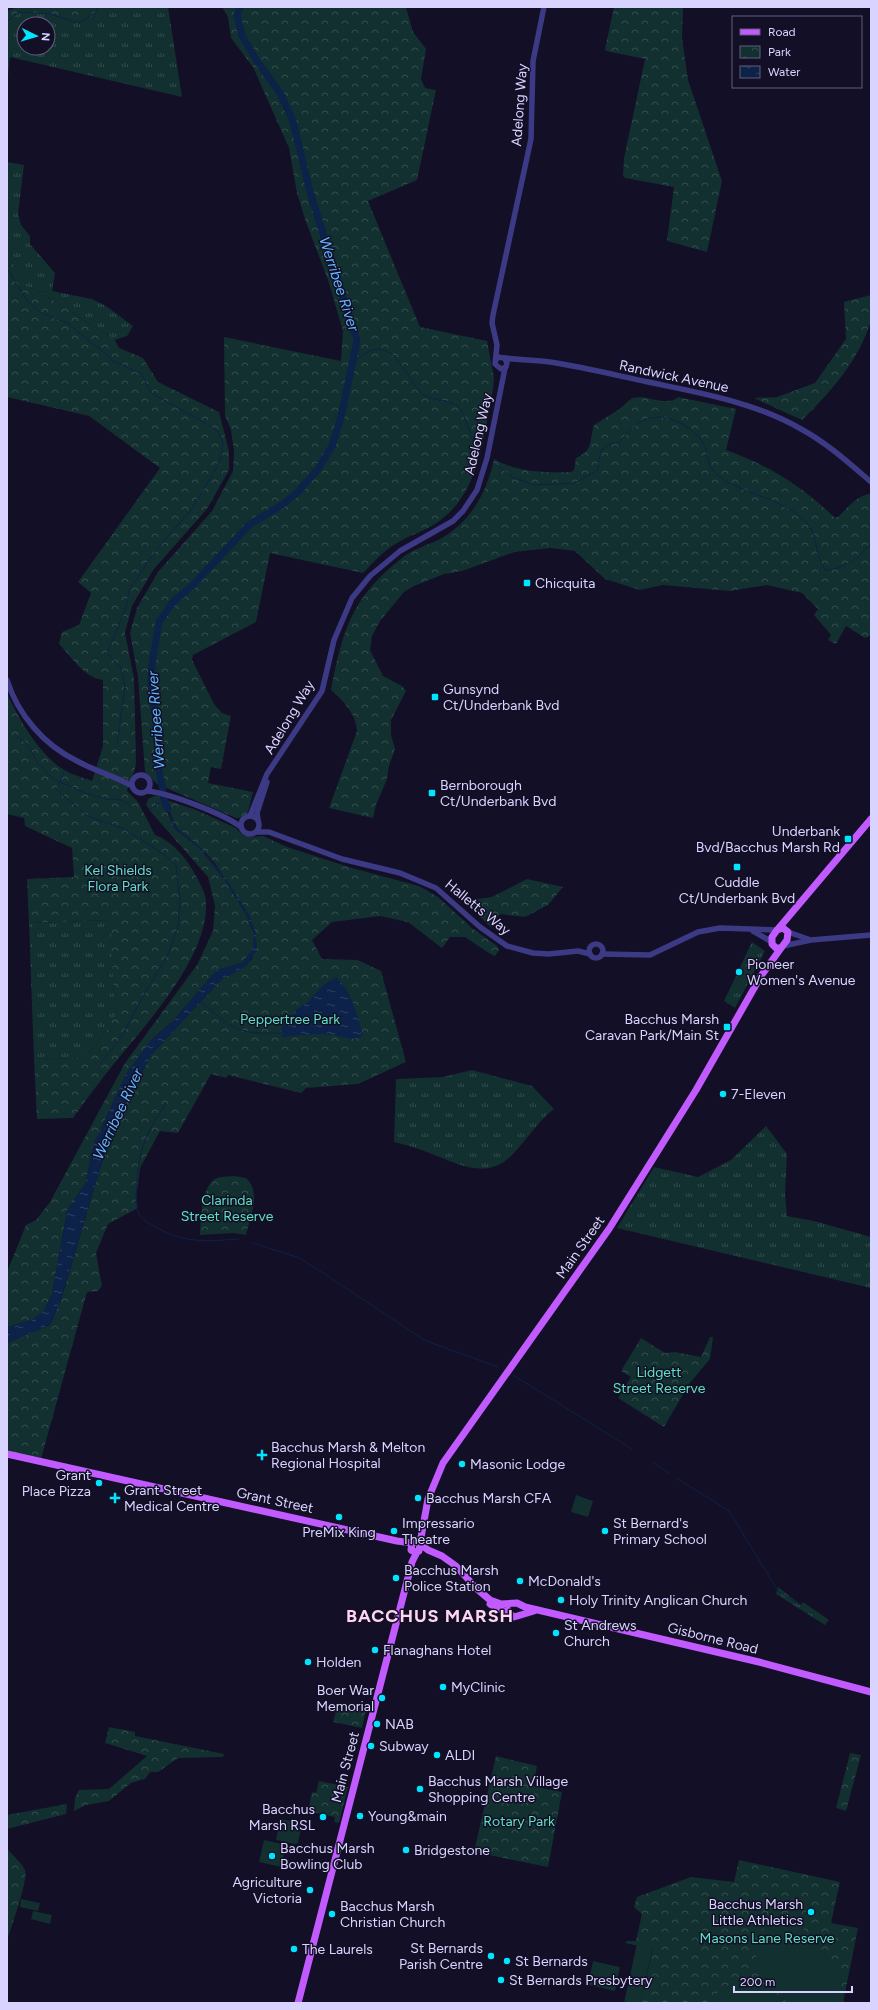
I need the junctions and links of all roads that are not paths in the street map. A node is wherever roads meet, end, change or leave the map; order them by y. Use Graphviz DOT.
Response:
graph roads {
  1 [pos="544,7"];
  2 [pos="497,345"];
  3 [pos="504,358"];
  4 [pos="496,360"];
  5 [pos="522,360"];
  6 [pos="506,367"];
  7 [pos="498,368"];
  8 [pos="502,386"];
  9 [pos="871,482"];
  10 [pos="7,680"];
  11 [pos="272,768"];
  12 [pos="118,778"];
  13 [pos="134,779"];
  14 [pos="150,783"];
  15 [pos="132,786"];
  16 [pos="147,791"];
  17 [pos="160,792"];
  18 [pos="247,817"];
  19 [pos="232,819"];
  20 [pos="871,819"];
  21 [pos="258,822"];
  22 [pos="241,826"];
  23 [pos="256,832"];
  24 [pos="269,832"];
  25 [pos="806,896"];
  26 [pos="750,929"];
  27 [pos="777,929"];
  28 [pos="788,931"];
  29 [pos="871,935"];
  30 [pos="810,940"];
  31 [pos="772,943"];
  32 [pos="782,947"];
  33 [pos="588,952"];
  34 [pos="602,952"];
  35 [pos="761,976"];
  36 [pos="7,1454"];
  37 [pos="415,1547"];
  38 [pos="512,1604"];
  39 [pos="520,1606"];
  40 [pos="549,1611"];
  41 [pos="510,1614"];
  42 [pos="520,1614"];
  43 [pos="871,1692"];
  44 [pos="298,2003"];
  1 -- 2 [label="street, Adelong Way"];
  2 -- 3 [label="street, Adelong Way"];
  2 -- 4 [label="street, Adelong Way"];
  3 -- 4 [label="street"];
  3 -- 5 [label="street, Randwick Avenue"];
  3 -- 6 [label="street"];
  4 -- 7 [label="street"];
  5 -- 6 [label="street, Randwick Avenue"];
  5 -- 9 [label="street, Randwick Avenue"];
  6 -- 7 [label="street"];
  6 -- 8 [label="street, Adelong Way"];
  7 -- 8 [label="street, Adelong Way"];
  8 -- 11 [label="street, Adelong Way"];
  10 -- 12 [label="street"];
  11 -- 18 [label="street, Adelong Way"];
  11 -- 21 [label="street, Adelong Way"];
  12 -- 13 [label="street"];
  12 -- 15 [label="street"];
  13 -- 14 [label="street"];
  13 -- 15 [label="street"];
  14 -- 16 [label="street"];
  14 -- 17 [label="street"];
  15 -- 16 [label="street"];
  16 -- 17 [label="street"];
  17 -- 19 [label="street"];
  18 -- 19 [label="street"];
  18 -- 21 [label="street"];
  18 -- 22 [label="street"];
  19 -- 22 [label="street"];
  20 -- 25 [label="main road"];
  21 -- 23 [label="street"];
  21 -- 24 [label="street, Halletts Way"];
  22 -- 23 [label="street"];
  23 -- 24 [label="street, Halletts Way"];
  24 -- 33 [label="street, Halletts Way"];
  25 -- 27 [label="main road, Main Street"];
  25 -- 28 [label="main road, Main Street"];
  26 -- 27 [label="street"];
  26 -- 31 [label="street"];
  26 -- 34 [label="street"];
  27 -- 28 [label="main road"];
  27 -- 31 [label="main road, Main Street"];
  28 -- 30 [label="street"];
  28 -- 32 [label="main road, Main Street"];
  29 -- 30 [label="street"];
  30 -- 32 [label="street"];
  31 -- 32 [label="main road"];
  31 -- 35 [label="main road, Main Street"];
  32 -- 35 [label="main road, Main Street"];
  33 -- 34 [label="street"];
  33 -- 34 [label="street"];
  35 -- 37 [label="main road, Main Street"];
  36 -- 37 [label="main road, Grant Street"];
  37 -- 38 [label="main road"];
  37 -- 41 [label="main road"];
  37 -- 44 [label="main road, Main Street"];
  38 -- 39 [label="main road"];
  38 -- 41 [label="main road"];
  39 -- 40 [label="main road, Gisborne Road"];
  39 -- 42 [label="main road"];
  40 -- 42 [label="main road, Gisborne Road"];
  40 -- 43 [label="main road, Gisborne Road"];
  41 -- 42 [label="main road"];
}
